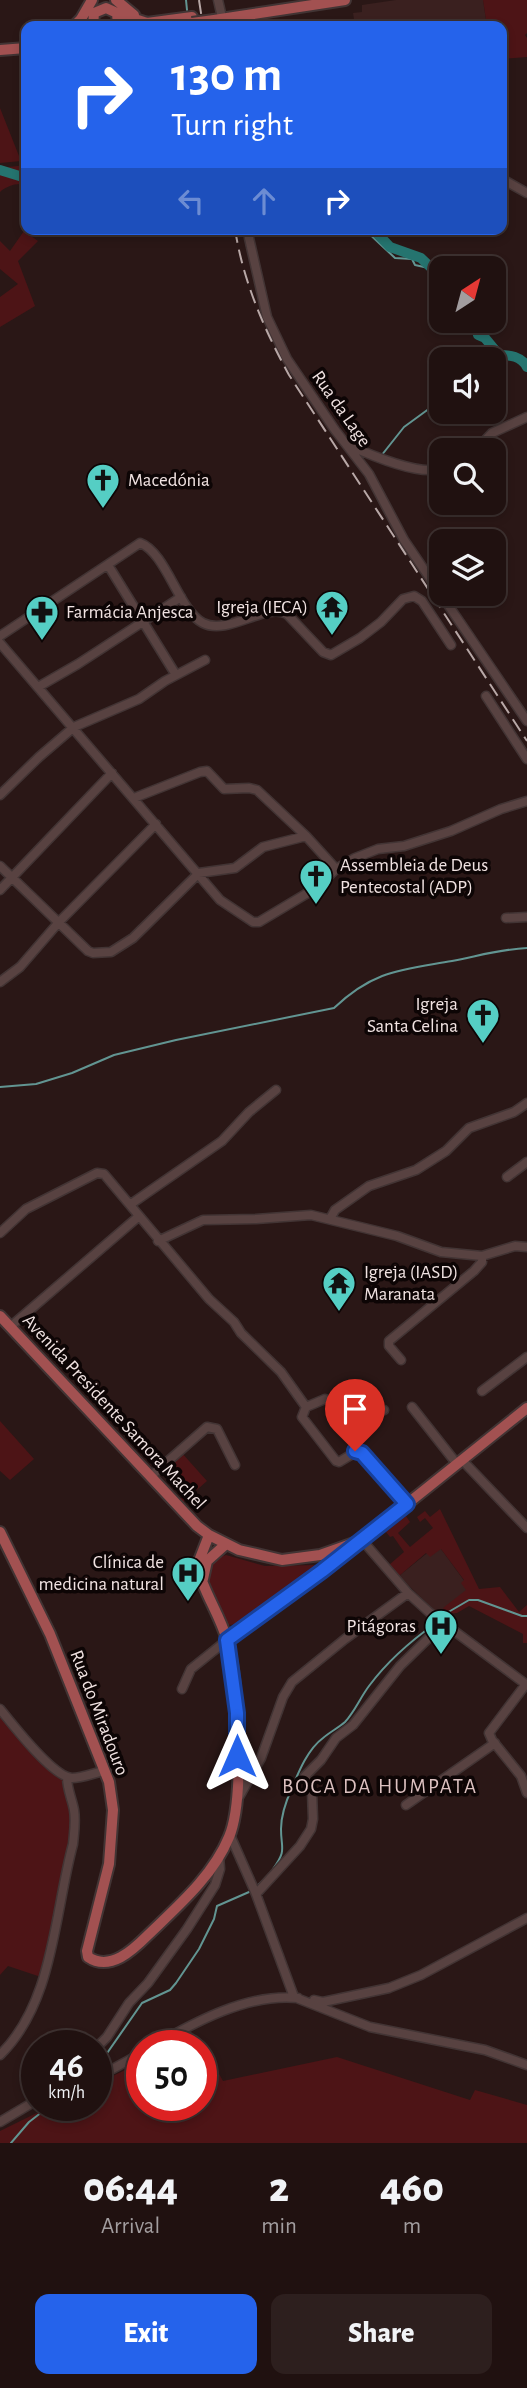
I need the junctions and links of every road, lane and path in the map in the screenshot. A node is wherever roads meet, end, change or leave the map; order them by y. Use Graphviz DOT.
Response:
graph roads {
  1 [pos="92,0"];
  2 [pos="100,0"];
  3 [pos="107,0"];
  4 [pos="218,0"];
  5 [pos="306,0"];
  6 [pos="345,0"];
  7 [pos="115,8"];
  8 [pos="222,18"];
  9 [pos="192,20"];
  10 [pos="79,21"];
  11 [pos="91,21"];
  12 [pos="155,21"];
  13 [pos="176,21"];
  14 [pos="21,47"];
  15 [pos="1,50"];
  16 [pos="507,182"];
  17 [pos="527,193"];
  18 [pos="249,235"];
  19 [pos="527,417"];
  20 [pos="487,438"];
  21 [pos="345,444"];
  22 [pos="429,472"];
  23 [pos="108,565"];
  24 [pos="181,597"];
  25 [pos="142,621"];
  26 [pos="0,636"];
  27 [pos="0,643"];
  28 [pos="451,645"];
  29 [pos="205,660"];
  30 [pos="176,675"];
  31 [pos="38,687"];
  32 [pos="486,696"];
  33 [pos="527,721"];
  34 [pos="74,727"];
  35 [pos="527,759"];
  36 [pos="113,773"];
  37 [pos="0,795"];
  38 [pos="134,798"];
  39 [pos="527,801"];
  40 [pos="156,824"];
  41 [pos="306,836"];
  42 [pos="0,866"];
  43 [pos="336,869"];
  44 [pos="200,873"];
  45 [pos="12,878"];
  46 [pos="0,890"];
  47 [pos="527,917"];
  48 [pos="506,918"];
  49 [pos="59,922"];
  50 [pos="0,982"];
  51 [pos="276,1090"];
  52 [pos="527,1103"];
  53 [pos="527,1163"];
  54 [pos="508,1177"];
  55 [pos="131,1204"];
  56 [pos="138,1217"];
  57 [pos="330,1219"];
  58 [pos="0,1233"];
  59 [pos="158,1241"];
  60 [pos="527,1247"];
  61 [pos="482,1256"];
  62 [pos="0,1317"];
  63 [pos="10,1327"];
  64 [pos="527,1357"];
  65 [pos="401,1360"];
  66 [pos="482,1391"];
  67 [pos="306,1407"];
  68 [pos="412,1407"];
  69 [pos="527,1408"];
  70 [pos="384,1410"];
  71 [pos="459,1462"];
  72 [pos="236,1465"];
  73 [pos="150,1478"];
  74 [pos="407,1504"];
  75 [pos="527,1528"];
  76 [pos="0,1532"];
  77 [pos="209,1535"];
  78 [pos="362,1540"];
  79 [pos="226,1544"];
  80 [pos="203,1579"];
  81 [pos="408,1593"];
  82 [pos="443,1624"];
  83 [pos="227,1640"];
  84 [pos="526,1684"];
  85 [pos="182,1689"];
  86 [pos="0,1709"];
  87 [pos="495,1743"];
  88 [pos="104,1771"];
  89 [pos="67,1777"];
  90 [pos="527,1793"];
  91 [pos="237,1800"];
  92 [pos="406,1805"];
  93 [pos="230,1835"];
  94 [pos="219,1856"];
  95 [pos="256,1894"];
  96 [pos="527,1919"];
  97 [pos="294,1997"];
  98 [pos="112,2030"];
  99 [pos="185,2030"];
  100 [pos="0,2055"];
  101 [pos="527,2065"];
  102 [pos="21,2110"];
  103 [pos="0,2122"];
  1 -- 10 [label="main road"];
  2 -- 11 [label="main road"];
  3 -- 7 [label="main road"];
  4 -- 8 [label="street"];
  5 -- 8 [label="main road"];
  6 -- 8 [label="main road"];
  7 -- 11 [label="main road"];
  7 -- 12 [label="main road"];
  8 -- 9 [label="main road, bridge"];
  9 -- 13 [label="main road"];
  14 -- 15 [label="main road"];
  16 -- 17 [label="street"];
  18 -- 21 [label="street, Rua da Lage"];
  19 -- 20 [label="street"];
  21 -- 22 [label="street"];
  21 -- 33 [label="street, Rua da Lage"];
  23 -- 24 [label="street"];
  23 -- 25 [label="street"];
  23 -- 26 [label="street"];
  24 -- 25 [label="street"];
  24 -- 28 [label="street"];
  25 -- 30 [label="street"];
  25 -- 31 [label="street"];
  27 -- 31 [label="street"];
  29 -- 30 [label="street"];
  30 -- 34 [label="street"];
  31 -- 34 [label="street"];
  32 -- 35 [label="street"];
  34 -- 36 [label="street"];
  34 -- 37 [label="street"];
  36 -- 38 [label="street"];
  36 -- 45 [label="street"];
  38 -- 40 [label="street"];
  38 -- 41 [label="street"];
  39 -- 43 [label="street"];
  40 -- 44 [label="street"];
  40 -- 49 [label="street"];
  41 -- 43 [label="street"];
  41 -- 44 [label="street"];
  42 -- 45 [label="street"];
  43 -- 44 [label="street"];
  44 -- 49 [label="street"];
  45 -- 46 [label="street"];
  45 -- 49 [label="street"];
  47 -- 48 [label="street"];
  49 -- 50 [label="street"];
  51 -- 55 [label="street"];
  52 -- 57 [label="street"];
  53 -- 54 [label="street"];
  55 -- 56 [label="street"];
  55 -- 58 [label="street"];
  56 -- 59 [label="street"];
  56 -- 63 [label="street"];
  57 -- 59 [label="street"];
  57 -- 61 [label="street"];
  59 -- 67 [label="street"];
  60 -- 61 [label="street"];
  61 -- 65 [label="street"];
  62 -- 63 [label="main road, Avenida Presidente Samora Machel"];
  63 -- 73 [label="main road, Avenida Presidente Samora Machel"];
  64 -- 66 [label="street"];
  67 -- 70 [label="street"];
  67 -- 74 [label="street"];
  68 -- 71 [label="street"];
  69 -- 71 [label="main road, Avenida Presidente Samora Machel"];
  71 -- 74 [label="main road, Avenida Presidente Samora Machel"];
  71 -- 75 [label="street"];
  72 -- 73 [label="street"];
  73 -- 77 [label="main road, Avenida Presidente Samora Machel"];
  74 -- 78 [label="main road, Avenida Presidente Samora Machel"];
  76 -- 88 [label="main road, Rua do Miradouro"];
  77 -- 79 [label="main road, Avenida Presidente Samora Machel"];
  77 -- 80 [label="main road"];
  78 -- 79 [label="main road, Avenida Presidente Samora Machel"];
  78 -- 81 [label="street"];
  78 -- 83 [label="main road"];
  79 -- 80 [label="main road"];
  80 -- 83 [label="main road, Rua do Miradouro"];
  81 -- 82 [label="street"];
  81 -- 91 [label="street"];
  82 -- 84 [label="street"];
  82 -- 95 [label="street"];
  83 -- 85 [label="street"];
  83 -- 91 [label="main road, Rua do Miradouro"];
  84 -- 87 [label="street"];
  86 -- 89 [label="street"];
  87 -- 90 [label="street"];
  87 -- 92 [label="street"];
  88 -- 89 [label="street"];
  88 -- 94 [label="main road, Rua do Miradouro"];
  89 -- 100 [label="street"];
  91 -- 93 [label="main road, Rua do Miradouro"];
  93 -- 94 [label="main road, Rua do Miradouro"];
  93 -- 95 [label="street"];
  94 -- 98 [label="street"];
  95 -- 97 [label="street"];
  96 -- 97 [label="street"];
  97 -- 99 [label="street"];
  97 -- 101 [label="street"];
  102 -- 103 [label="street"];
}
